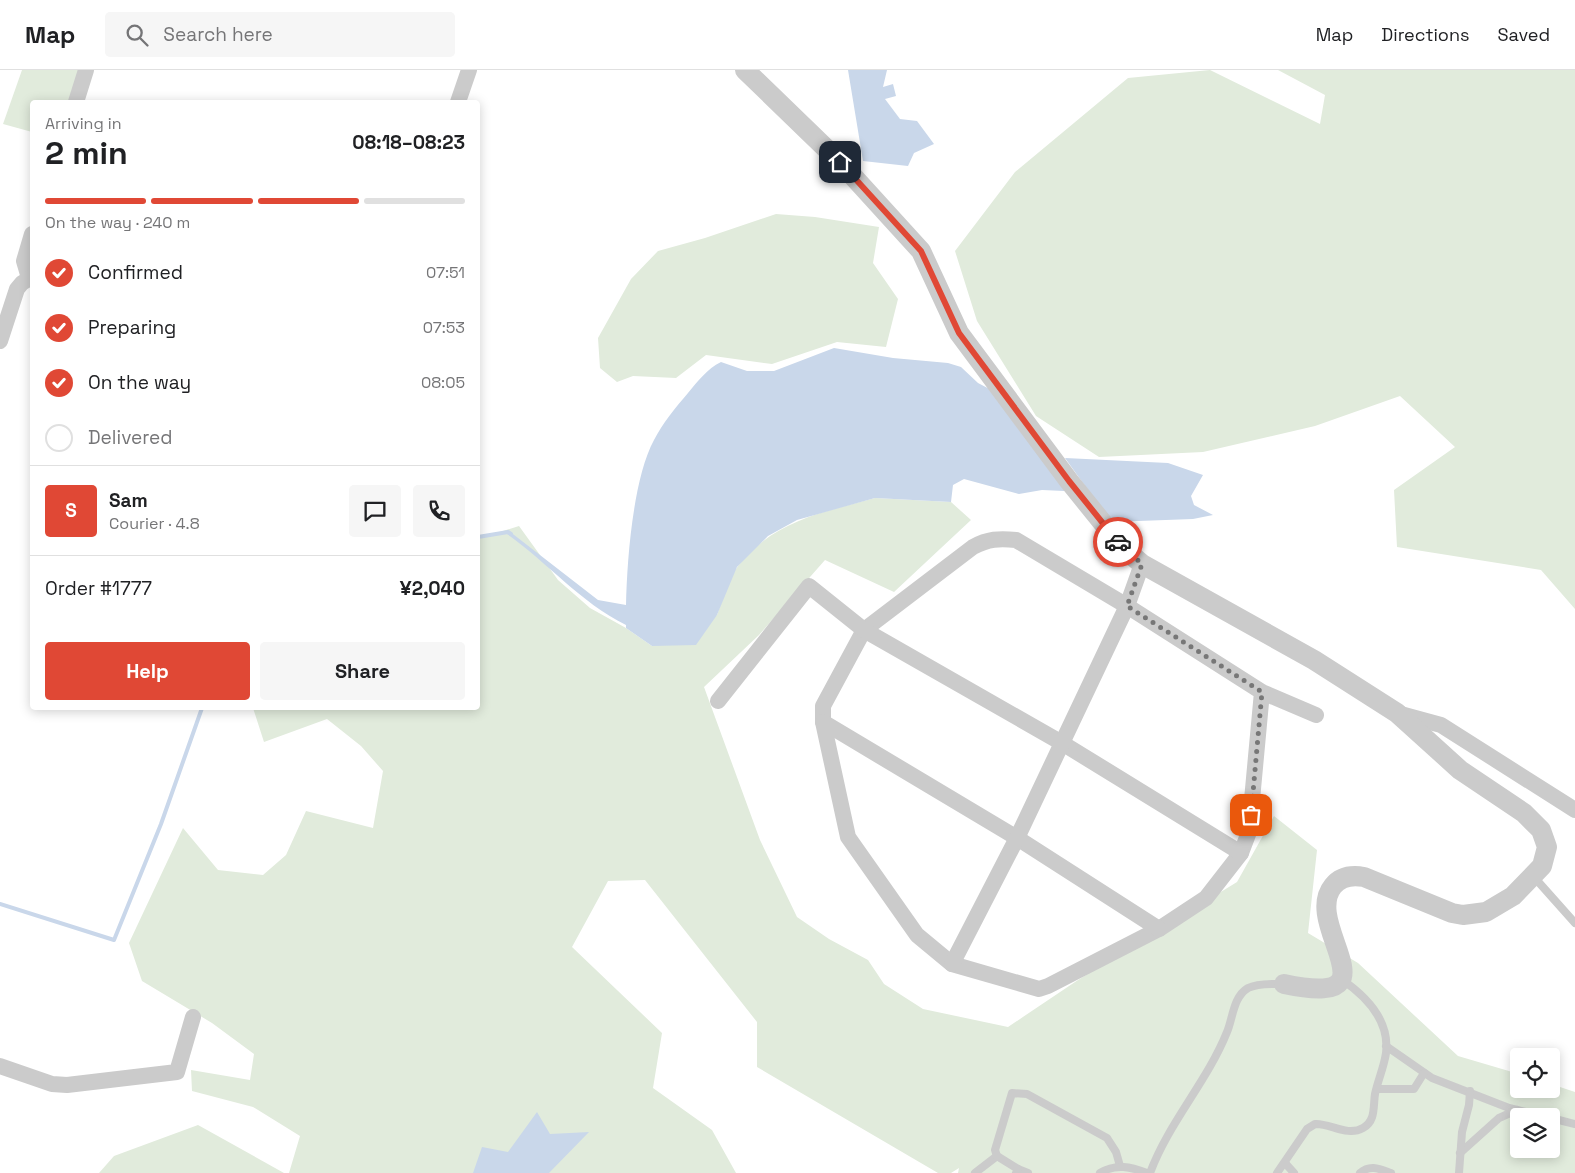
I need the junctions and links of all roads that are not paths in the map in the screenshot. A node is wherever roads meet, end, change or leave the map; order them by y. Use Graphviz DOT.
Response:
graph roads {
  1 [pos="86,70"];
  2 [pos="469,70"];
  3 [pos="745,70"];
  4 [pos="77,100"];
  5 [pos="459,100"];
  6 [pos="30,241"];
  7 [pos="30,276"];
  8 [pos="30,279"];
  9 [pos="0,341"];
  10 [pos="1142,564"];
  11 [pos="1127,606"];
  12 [pos="864,630"];
  13 [pos="1262,692"];
  14 [pos="718,701"];
  15 [pos="1397,713"];
  16 [pos="1316,715"];
  17 [pos="823,722"];
  18 [pos="1062,743"];
  19 [pos="1575,810"];
  20 [pos="1017,838"];
  21 [pos="1241,853"];
  22 [pos="1534,877"];
  23 [pos="1575,923"];
  24 [pos="1159,929"];
  25 [pos="952,964"];
  26 [pos="1341,979"];
  27 [pos="1284,984"];
  28 [pos="193,1017"];
  29 [pos="1386,1046"];
  30 [pos="0,1066"];
  31 [pos="1424,1073"];
  32 [pos="1377,1089"];
  33 [pos="1470,1091"];
  34 [pos="1512,1108"];
  35 [pos="1510,1113"];
  36 [pos="1560,1120"];
  37 [pos="1575,1124"];
  38 [pos="1460,1153"];
  39 [pos="997,1156"];
  40 [pos="1120,1166"];
  41 [pos="1282,1169"];
  42 [pos="1017,1171"];
  43 [pos="974,1173"];
  44 [pos="1028,1173"];
  45 [pos="1100,1173"];
  46 [pos="1148,1173"];
  47 [pos="1294,1173"];
  48 [pos="1360,1173"];
  49 [pos="1390,1173"];
  50 [pos="1459,1173"];
  1 -- 4 [label="street"];
  2 -- 5 [label="street"];
  3 -- 10 [label="street"];
  6 -- 7 [label="street"];
  8 -- 9 [label="street"];
  10 -- 11 [label="street"];
  10 -- 15 [label="street"];
  11 -- 12 [label="street"];
  11 -- 13 [label="street"];
  11 -- 18 [label="street"];
  12 -- 14 [label="street"];
  12 -- 17 [label="street"];
  12 -- 18 [label="street"];
  13 -- 16 [label="street"];
  13 -- 21 [label="street"];
  15 -- 19 [label="street"];
  15 -- 22 [label="street"];
  17 -- 20 [label="street"];
  17 -- 25 [label="street"];
  18 -- 20 [label="street"];
  18 -- 21 [label="street"];
  20 -- 24 [label="street"];
  20 -- 25 [label="street"];
  21 -- 24 [label="street"];
  22 -- 23 [label="lane"];
  22 -- 26 [label="street"];
  24 -- 25 [label="street"];
  26 -- 27 [label="street"];
  26 -- 29 [label="lane"];
  27 -- 46 [label="lane"];
  28 -- 30 [label="street"];
  29 -- 31 [label="lane"];
  29 -- 32 [label="lane"];
  31 -- 32 [label="lane"];
  31 -- 33 [label="lane"];
  32 -- 41 [label="lane"];
  33 -- 34 [label="lane"];
  33 -- 38 [label="lane"];
  35 -- 38 [label="lane"];
  36 -- 37 [label="lane"];
  38 -- 50 [label="lane"];
  39 -- 40 [label="lane"];
  39 -- 42 [label="lane"];
  39 -- 43 [label="lane"];
  40 -- 45 [label="lane"];
  40 -- 46 [label="lane"];
  41 -- 47 [label="lane"];
  42 -- 44 [label="lane"];
  48 -- 49 [label="lane"];
}
